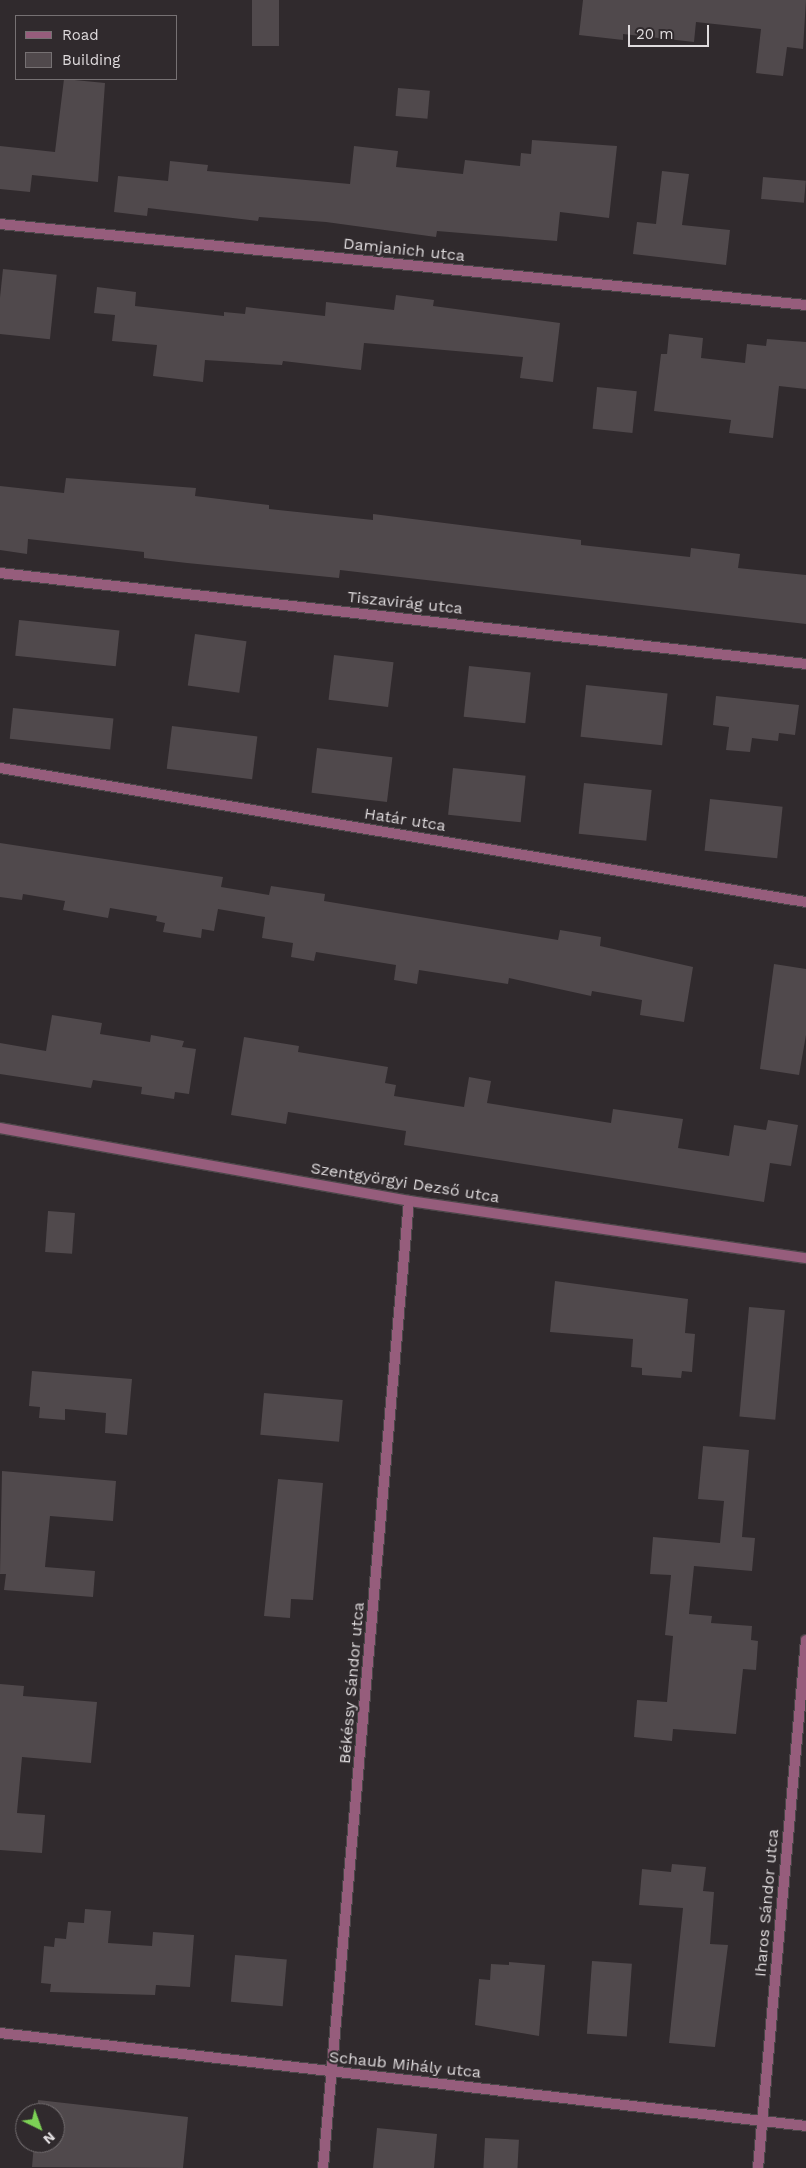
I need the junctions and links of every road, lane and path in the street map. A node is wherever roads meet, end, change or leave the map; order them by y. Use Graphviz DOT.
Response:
graph roads {
  1 [pos="0,224"];
  2 [pos="806,305"];
  3 [pos="0,573"];
  4 [pos="806,664"];
  5 [pos="0,768"];
  6 [pos="806,902"];
  7 [pos="0,1128"];
  8 [pos="409,1201"];
  9 [pos="806,1258"];
  10 [pos="806,1640"];
  11 [pos="0,2033"];
  12 [pos="332,2073"];
  13 [pos="762,2119"];
  14 [pos="806,2126"];
  15 [pos="323,2168"];
  16 [pos="758,2168"];
  1 -- 2 [label="street, Damjanich utca"];
  3 -- 4 [label="street, Tiszavirág utca"];
  5 -- 6 [label="street, Határ utca"];
  7 -- 8 [label="street, Szentgyörgyi Dezső utca"];
  8 -- 9 [label="street, Szentgyörgyi Dezső utca"];
  8 -- 12 [label="street, Békéssy Sándor utca"];
  10 -- 13 [label="street, Iharos Sándor utca"];
  11 -- 12 [label="street, Schaub Mihály utca"];
  12 -- 13 [label="street, Schaub Mihály utca"];
  12 -- 15 [label="street, Békéssy Sándor utca"];
  13 -- 14 [label="street, Schaub Mihály utca"];
  13 -- 16 [label="street, Iharos Sándor utca"];
}
